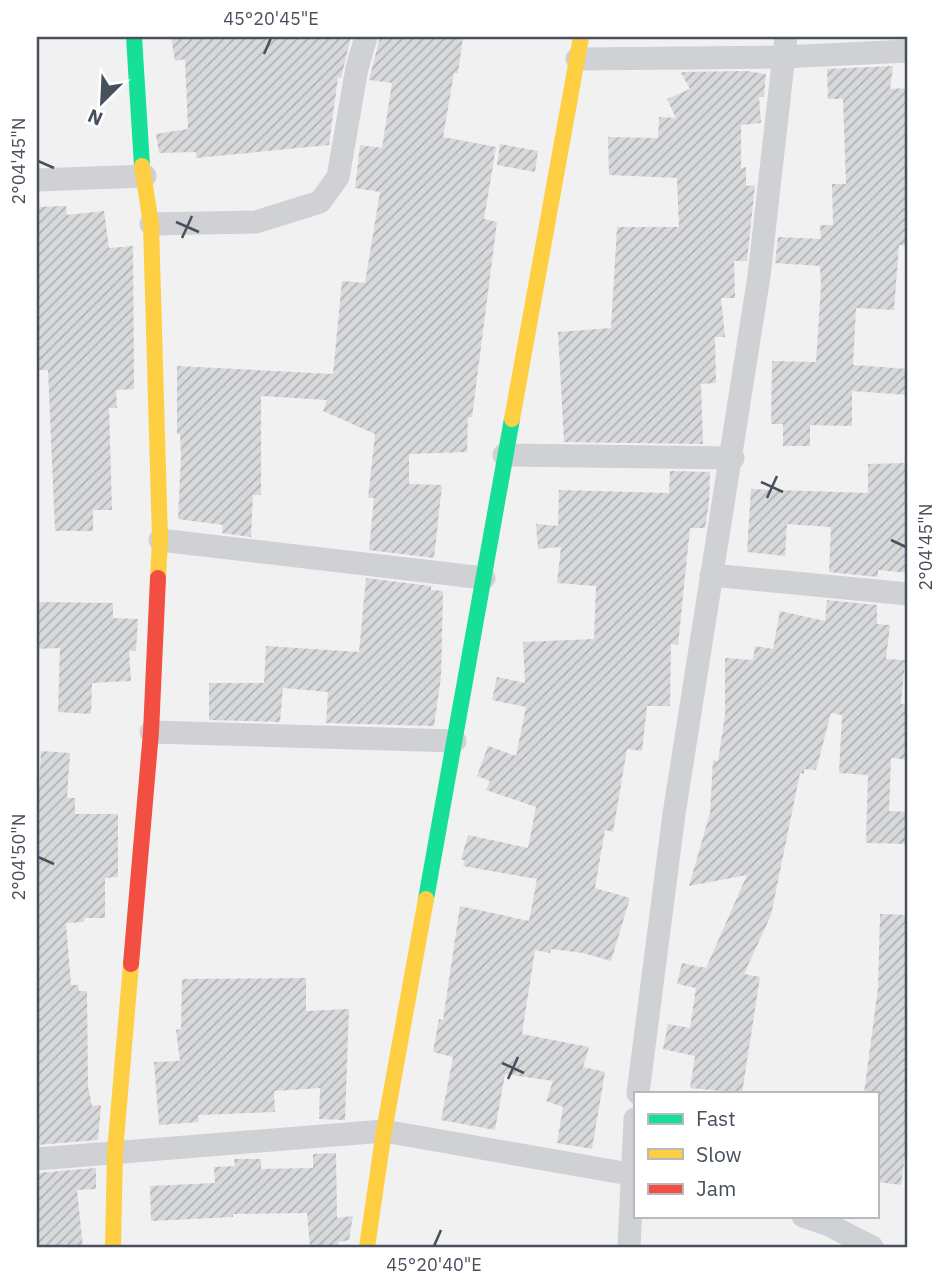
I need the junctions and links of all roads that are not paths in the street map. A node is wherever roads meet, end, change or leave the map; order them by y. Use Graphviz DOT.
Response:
graph roads {
  1 [pos="134,37"];
  2 [pos="366,37"];
  3 [pos="784,47"];
  4 [pos="579,48"];
  5 [pos="908,51"];
  6 [pos="145,176"];
  7 [pos="37,180"];
  8 [pos="151,224"];
  9 [pos="504,455"];
  10 [pos="733,458"];
  11 [pos="160,540"];
  12 [pos="711,575"];
  13 [pos="484,578"];
  14 [pos="908,594"];
  15 [pos="151,732"];
  16 [pos="454,741"];
  17 [pos="638,1092"];
  18 [pos="384,1131"];
  19 [pos="634,1147"];
  20 [pos="115,1152"];
  21 [pos="37,1159"];
  22 [pos="633,1175"];
  23 [pos="809,1218"];
  24 [pos="113,1247"];
  25 [pos="367,1247"];
  26 [pos="629,1247"];
  27 [pos="872,1247"];
  1 -- 6 [label="street"];
  2 -- 8 [label="street"];
  3 -- 4 [label="street"];
  3 -- 5 [label="street"];
  3 -- 10 [label="street"];
  4 -- 9 [label="street"];
  6 -- 7 [label="street"];
  6 -- 8 [label="street"];
  8 -- 11 [label="street"];
  9 -- 10 [label="street"];
  9 -- 13 [label="street"];
  10 -- 12 [label="street"];
  11 -- 13 [label="street"];
  11 -- 15 [label="street"];
  12 -- 14 [label="street"];
  12 -- 17 [label="street"];
  13 -- 16 [label="street"];
  15 -- 16 [label="street"];
  15 -- 20 [label="street"];
  16 -- 18 [label="street"];
  18 -- 20 [label="street"];
  18 -- 22 [label="street"];
  18 -- 25 [label="street"];
  19 -- 22 [label="street"];
  20 -- 21 [label="street"];
  20 -- 24 [label="street"];
  22 -- 26 [label="street"];
  23 -- 27 [label="street"];
}
